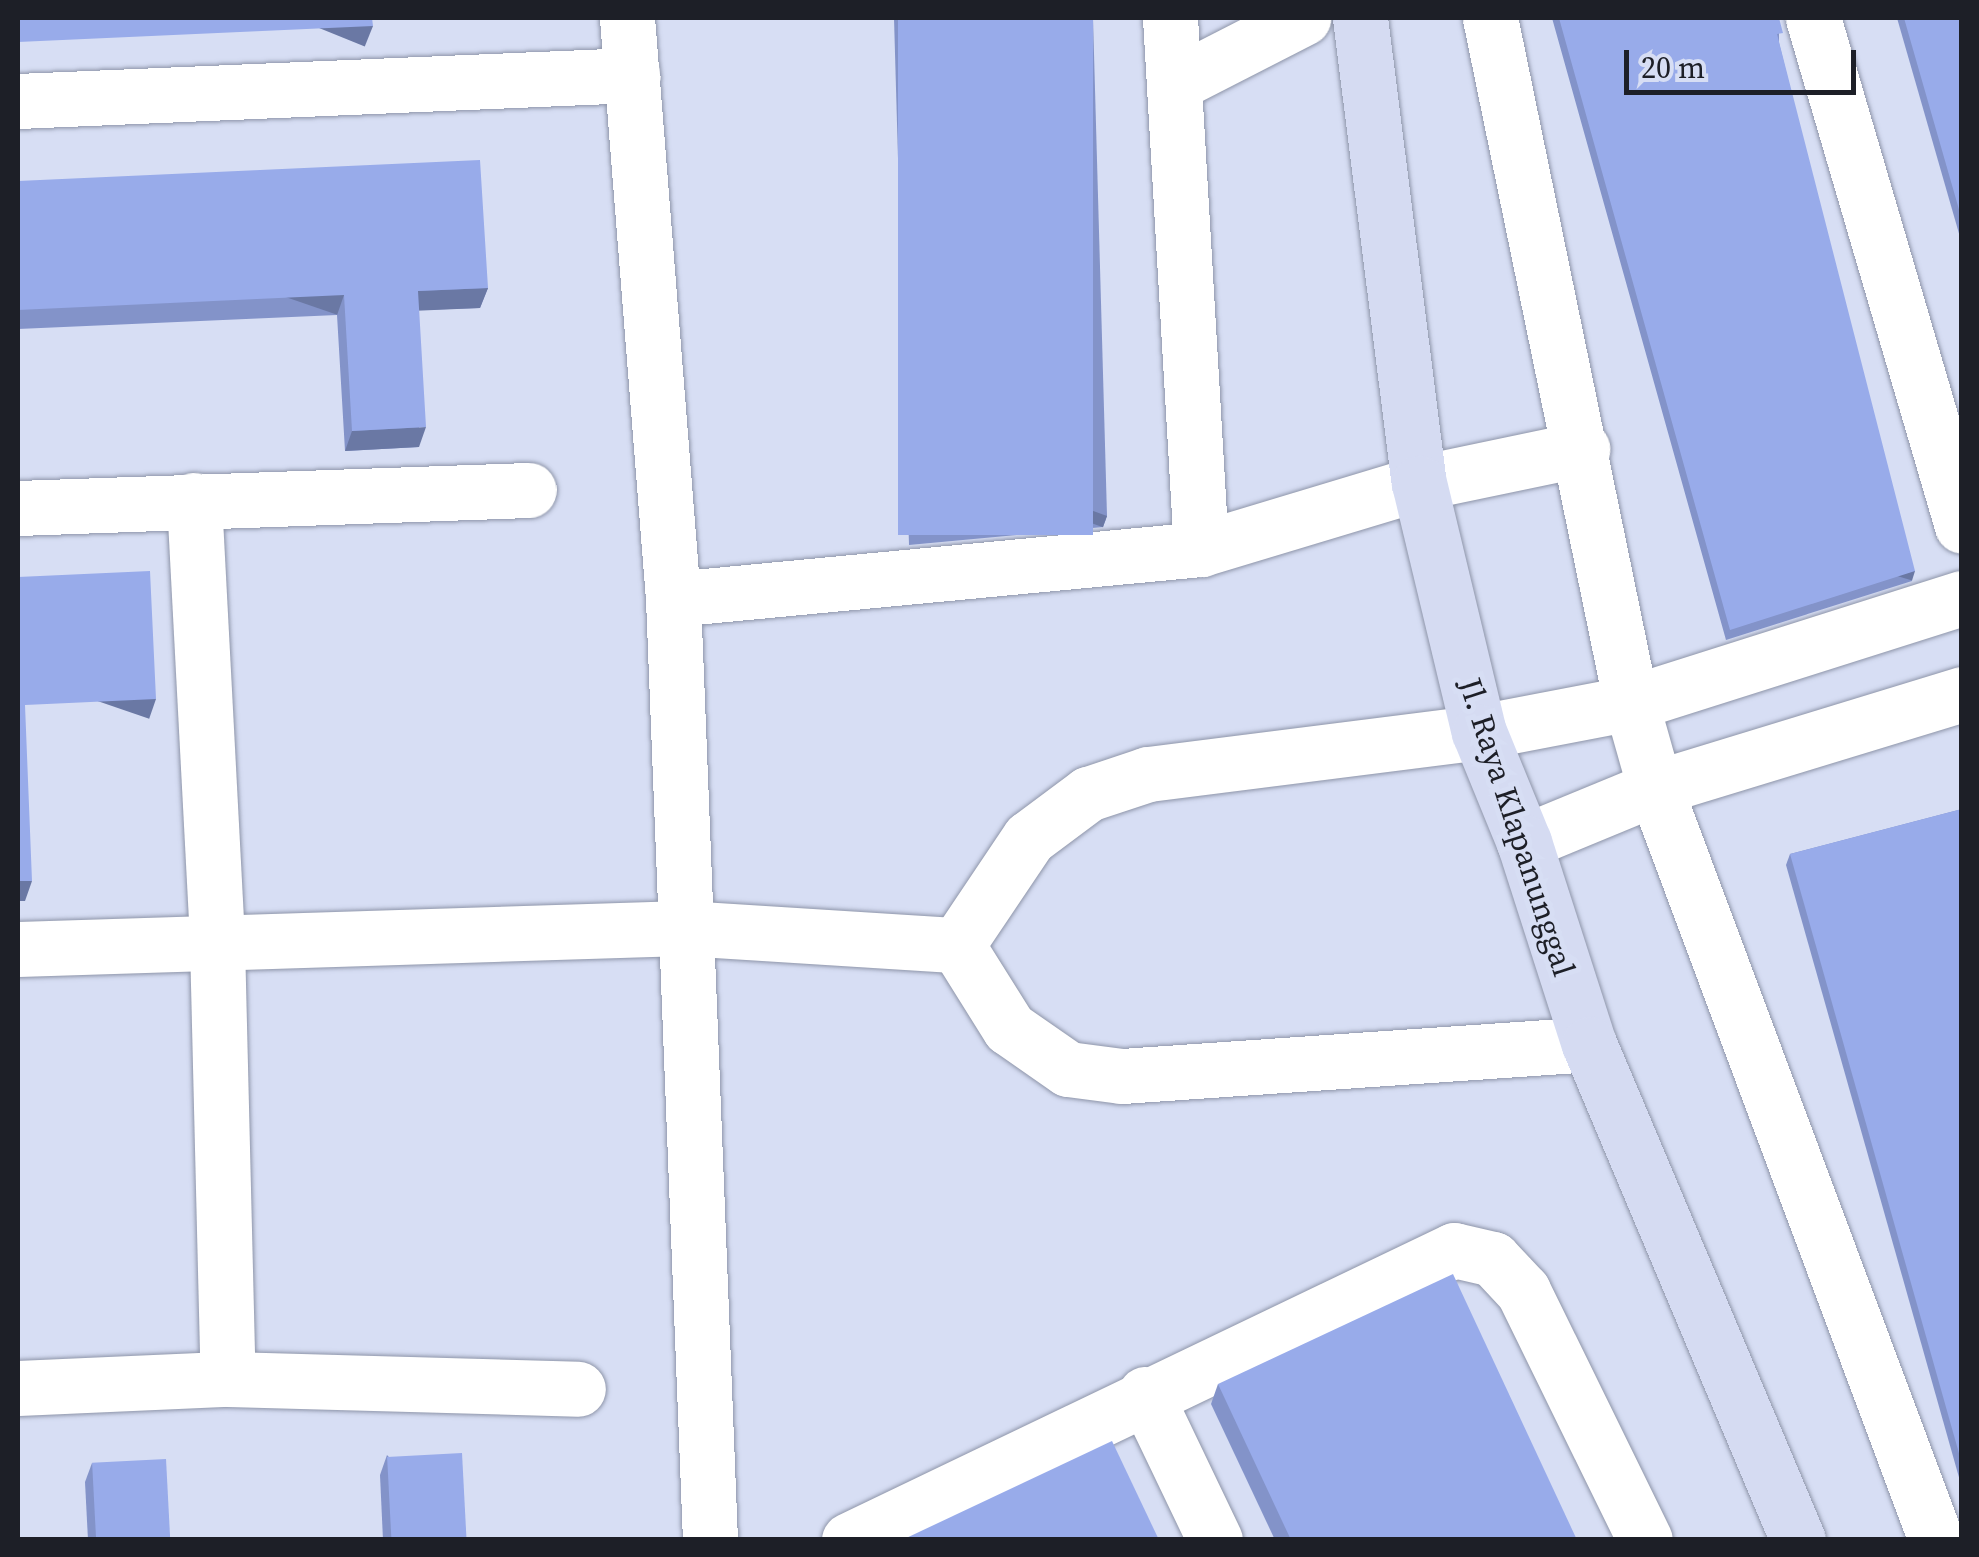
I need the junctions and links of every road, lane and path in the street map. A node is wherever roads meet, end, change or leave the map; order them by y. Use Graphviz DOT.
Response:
graph roads {
  1 [pos="627,18"];
  2 [pos="1170,18"];
  3 [pos="1302,18"];
  4 [pos="1360,18"];
  5 [pos="1490,18"];
  6 [pos="1813,18"];
  7 [pos="632,75"];
  8 [pos="1176,83"];
  9 [pos="18,101"];
  10 [pos="1582,449"];
  11 [pos="1419,484"];
  12 [pos="528,490"];
  13 [pos="194,500"];
  14 [pos="18,508"];
  15 [pos="1962,526"];
  16 [pos="1201,550"];
  17 [pos="1962,598"];
  18 [pos="672,599"];
  19 [pos="1962,694"];
  20 [pos="1631,703"];
  21 [pos="1479,732"];
  22 [pos="1655,788"];
  23 [pos="1524,842"];
  24 [pos="684,928"];
  25 [pos="217,942"];
  26 [pos="957,945"];
  27 [pos="18,949"];
  28 [pos="1588,1044"];
  29 [pos="228,1379"];
  30 [pos="18,1388"];
  31 [pos="578,1389"];
  32 [pos="1145,1394"];
  33 [pos="710,1540"];
  34 [pos="849,1540"];
  35 [pos="1215,1540"];
  36 [pos="1645,1540"];
  37 [pos="1798,1540"];
  38 [pos="1936,1540"];
  1 -- 7 [label="street"];
  2 -- 8 [label="street"];
  3 -- 8 [label="street"];
  4 -- 11 [label="street, Jl. Raya Klapanunggal"];
  5 -- 10 [label="street"];
  6 -- 15 [label="street"];
  7 -- 9 [label="street"];
  7 -- 18 [label="street"];
  8 -- 16 [label="street"];
  10 -- 11 [label="street"];
  10 -- 20 [label="street"];
  11 -- 16 [label="street"];
  11 -- 21 [label="street, Jl. Raya Klapanunggal"];
  12 -- 13 [label="street"];
  13 -- 14 [label="street"];
  13 -- 25 [label="street"];
  16 -- 18 [label="street"];
  17 -- 20 [label="street"];
  18 -- 24 [label="street"];
  19 -- 22 [label="street"];
  20 -- 21 [label="street"];
  20 -- 22 [label="street"];
  21 -- 23 [label="street, Jl. Raya Klapanunggal"];
  21 -- 26 [label="street"];
  22 -- 23 [label="street"];
  22 -- 38 [label="street"];
  23 -- 28 [label="street, Jl. Raya Klapanunggal"];
  24 -- 25 [label="street"];
  24 -- 26 [label="street"];
  24 -- 33 [label="street"];
  25 -- 27 [label="street"];
  25 -- 29 [label="street"];
  26 -- 28 [label="street"];
  28 -- 37 [label="street, Jl. Raya Klapanunggal"];
  29 -- 30 [label="street"];
  29 -- 31 [label="street"];
  32 -- 34 [label="street"];
  32 -- 35 [label="street"];
  32 -- 36 [label="street"];
}
